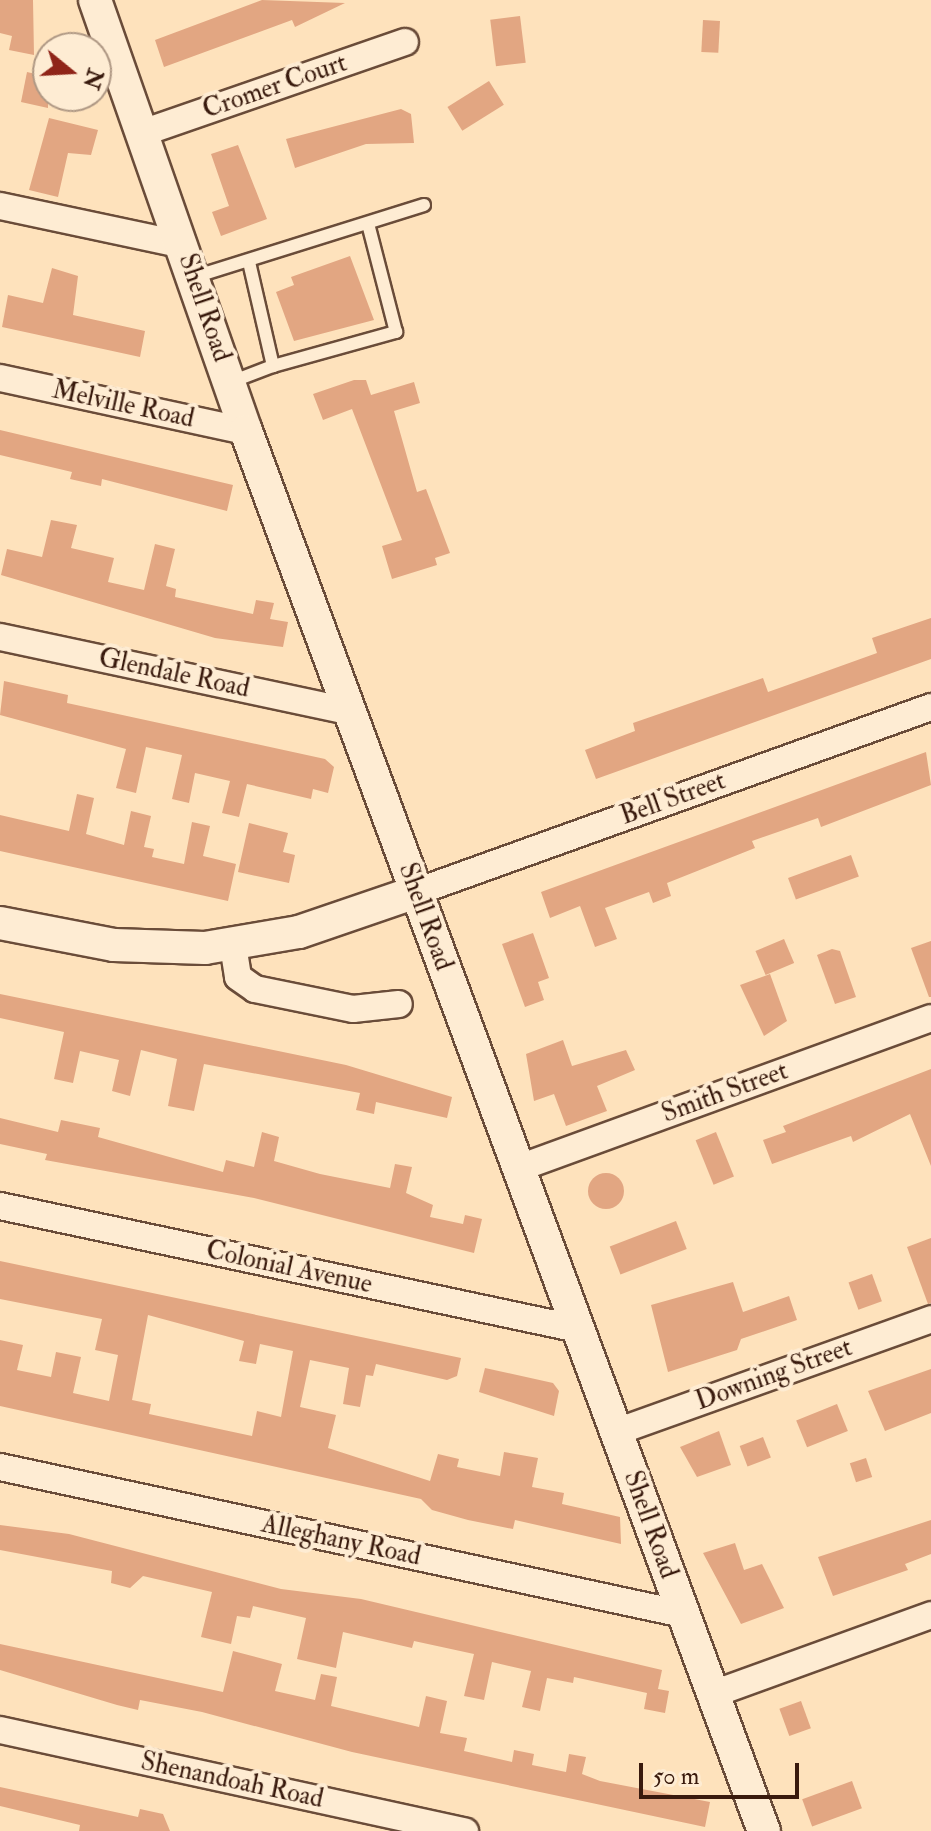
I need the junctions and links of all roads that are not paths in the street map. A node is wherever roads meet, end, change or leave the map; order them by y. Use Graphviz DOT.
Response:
graph roads {
  1 [pos="95,0"];
  2 [pos="405,42"];
  3 [pos="145,132"];
  4 [pos="424,205"];
  5 [pos="0,206"];
  6 [pos="368,224"];
  7 [pos="183,245"];
  8 [pos="249,262"];
  9 [pos="194,277"];
  10 [pos="273,366"];
  11 [pos="0,378"];
  12 [pos="230,383"];
  13 [pos="246,431"];
  14 [pos="0,637"];
  15 [pos="931,707"];
  16 [pos="349,711"];
  17 [pos="416,892"];
  18 [pos="0,923"];
  19 [pos="233,945"];
  20 [pos="399,1004"];
  21 [pos="931,1018"];
  22 [pos="519,1168"];
  23 [pos="0,1206"];
  24 [pos="931,1319"];
  25 [pos="578,1329"];
  26 [pos="616,1432"];
  27 [pos="0,1467"];
  28 [pos="683,1614"];
  29 [pos="931,1615"];
  30 [pos="713,1694"];
  31 [pos="0,1730"];
  32 [pos="465,1831"];
  33 [pos="764,1831"];
  1 -- 3 [label="street, Shell Road"];
  2 -- 3 [label="street, Cromer Court"];
  3 -- 7 [label="street, Shell Road"];
  4 -- 6 [label="lane"];
  5 -- 7 [label="street"];
  6 -- 8 [label="lane"];
  6 -- 10 [label="lane"];
  7 -- 9 [label="street, Shell Road"];
  8 -- 9 [label="lane"];
  8 -- 10 [label="lane"];
  9 -- 12 [label="street, Shell Road"];
  10 -- 12 [label="lane"];
  11 -- 13 [label="street, Melville Road"];
  12 -- 13 [label="street, Shell Road"];
  13 -- 16 [label="street, Shell Road"];
  14 -- 16 [label="street, Glendale Road"];
  15 -- 17 [label="street, Bell Street"];
  16 -- 17 [label="street, Shell Road"];
  17 -- 19 [label="street"];
  17 -- 22 [label="street, Shell Road"];
  18 -- 19 [label="street"];
  19 -- 20 [label="street"];
  21 -- 22 [label="street, Smith Street"];
  22 -- 25 [label="street, Shell Road"];
  23 -- 25 [label="street, Colonial Avenue"];
  24 -- 26 [label="street, Downing Street"];
  25 -- 26 [label="street, Shell Road"];
  26 -- 28 [label="street, Shell Road"];
  27 -- 28 [label="street, Alleghany Road"];
  28 -- 30 [label="street, Shell Road"];
  29 -- 30 [label="street"];
  30 -- 33 [label="street, Shell Road"];
  31 -- 32 [label="street, Shenandoah Road"];
}
